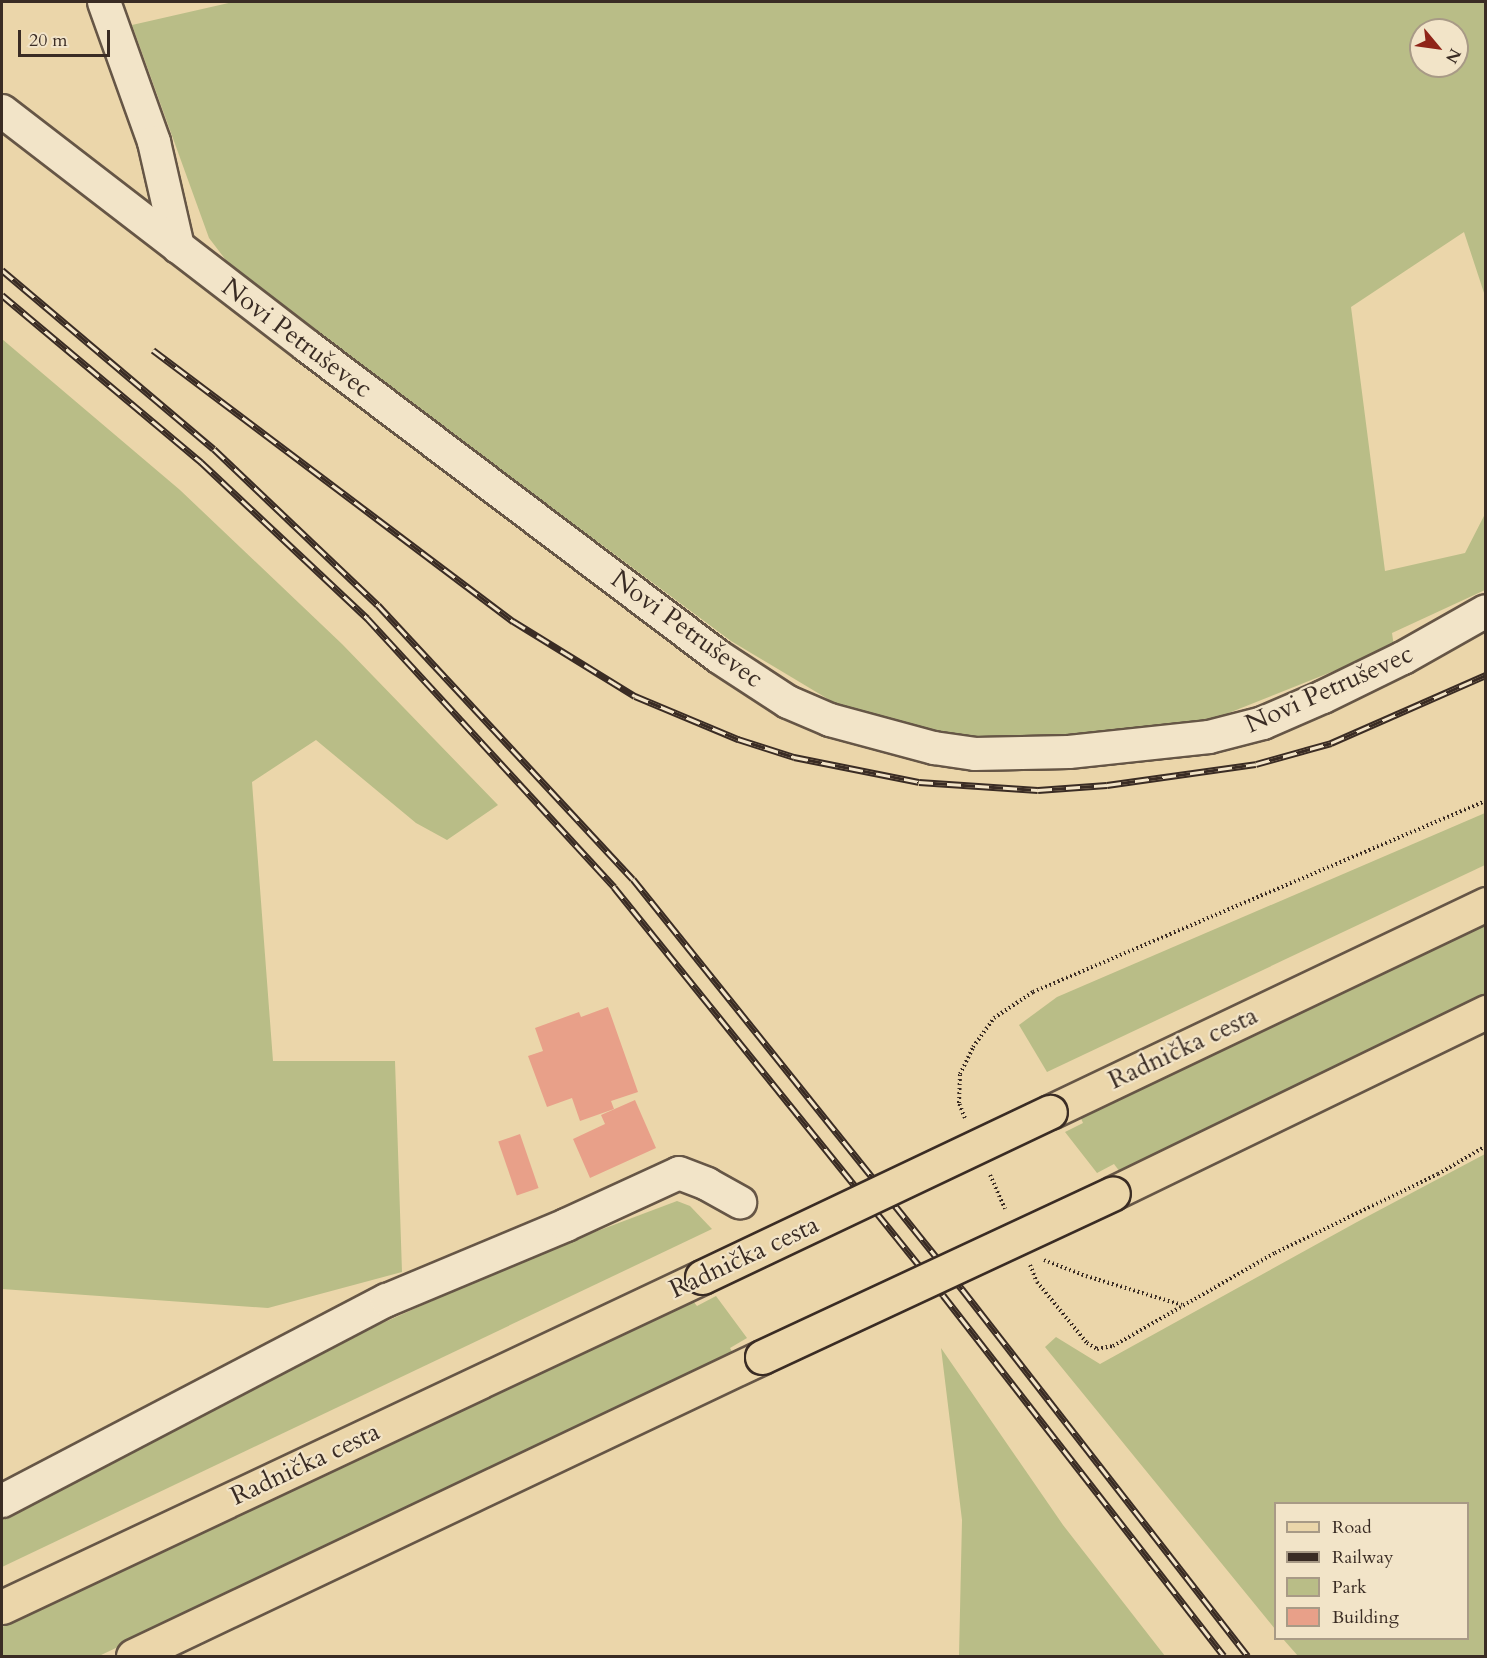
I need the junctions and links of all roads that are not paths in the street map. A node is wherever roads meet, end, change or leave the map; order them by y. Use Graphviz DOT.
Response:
graph roads {
  1 [pos="104,2"];
  2 [pos="2,111"];
  3 [pos="178,248"];
  4 [pos="1485,612"];
  5 [pos="1485,904"];
  6 [pos="1485,1012"];
  7 [pos="740,1202"];
  8 [pos="2,1502"];
  9 [pos="2,1607"];
  10 [pos="133,1656"];
  1 -- 3 [label="street"];
  2 -- 3 [label="street, Novi Petruševec"];
  3 -- 4 [label="street, Novi Petruševec"];
  5 -- 9 [label="main road, Radnička cesta, bridge"];
  6 -- 10 [label="main road, bridge"];
  7 -- 8 [label="street"];
}
